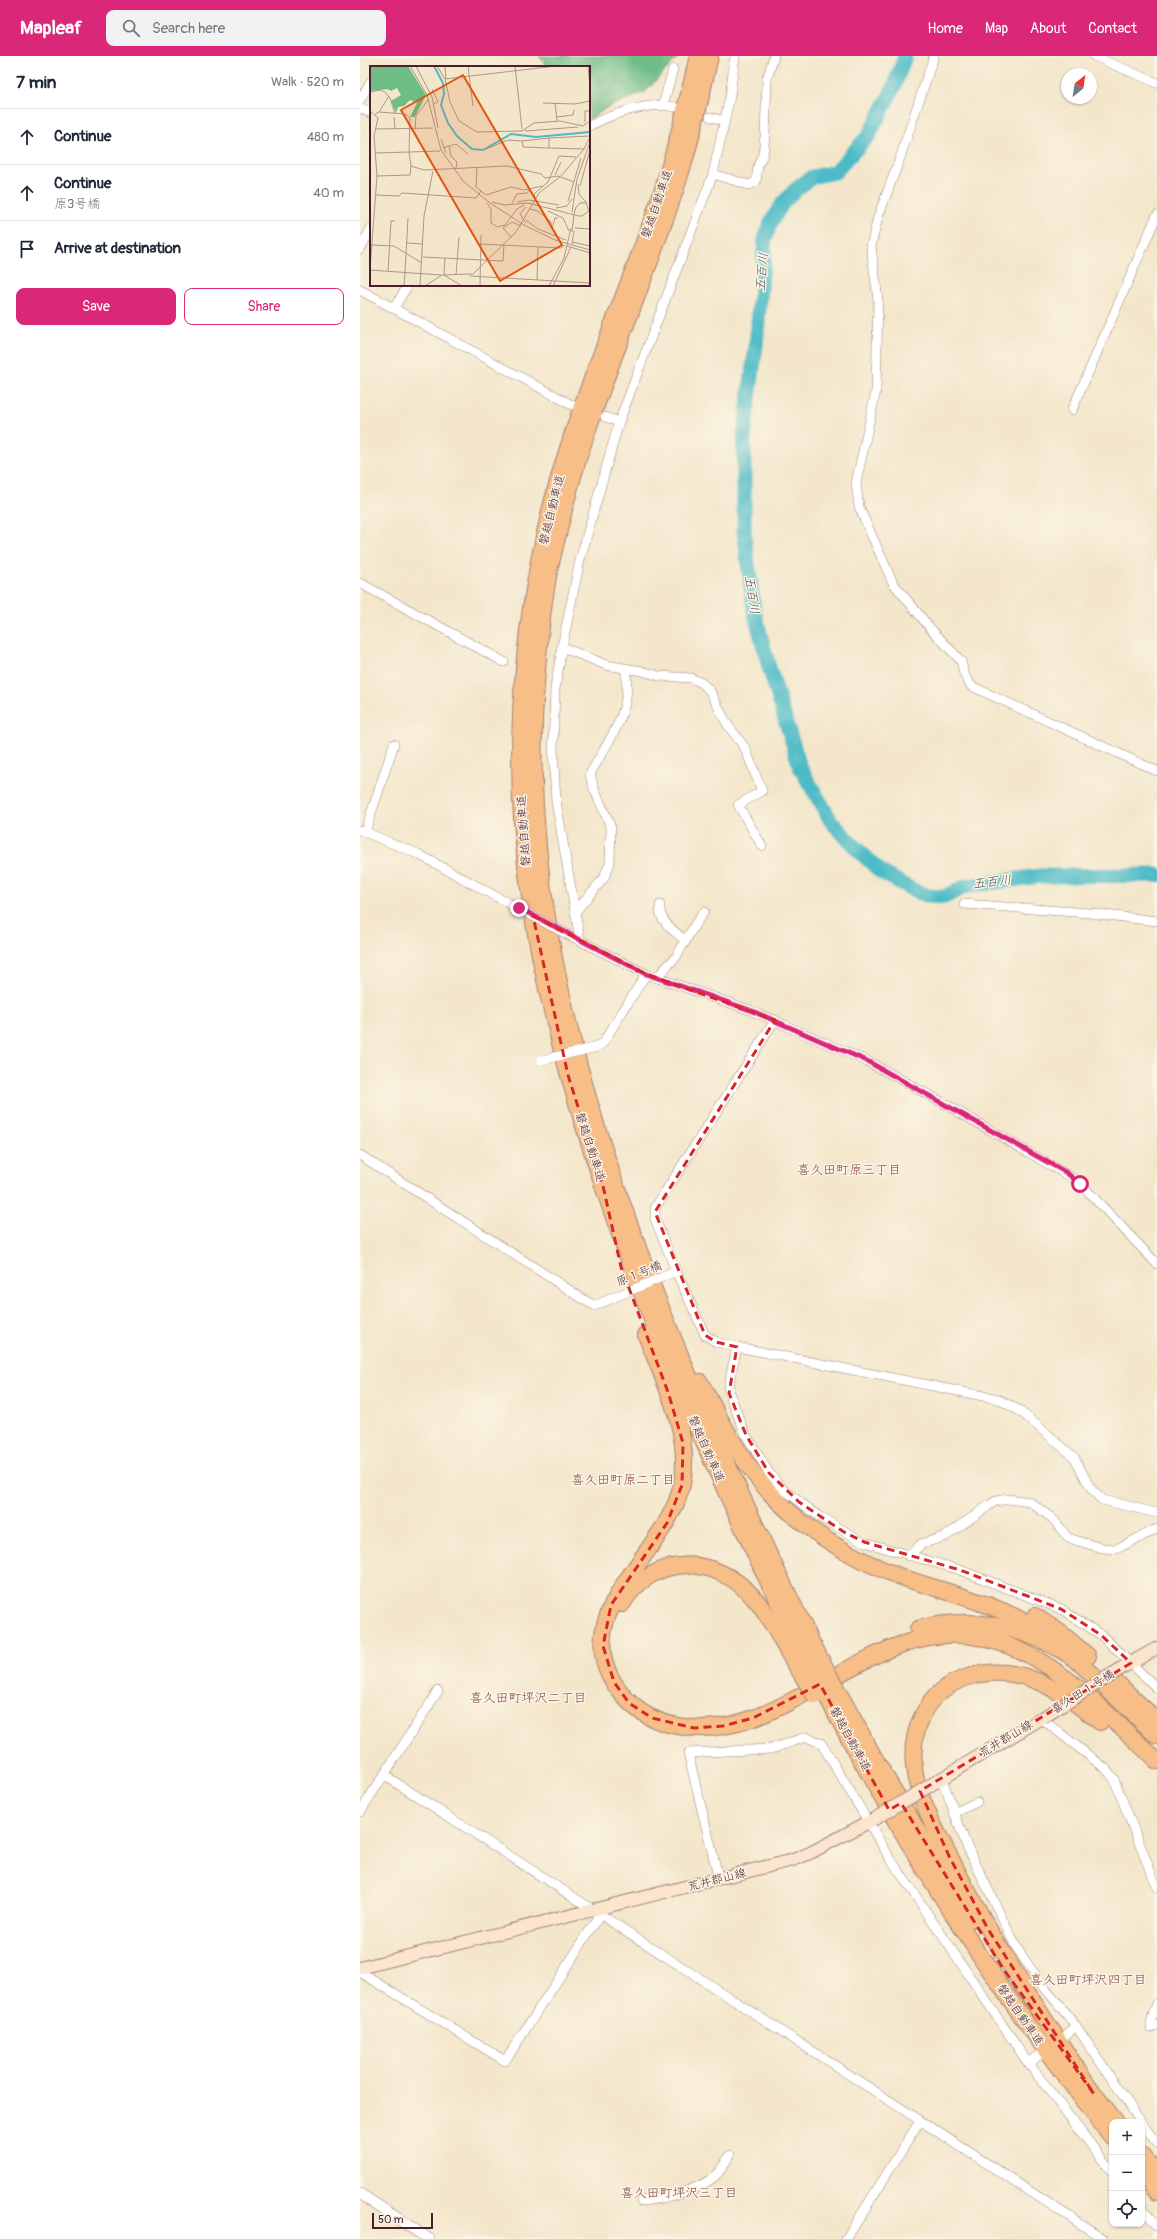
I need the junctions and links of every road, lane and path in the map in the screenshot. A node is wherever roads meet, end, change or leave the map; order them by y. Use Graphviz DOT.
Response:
graph roads {
  1 [pos="698,56"];
  2 [pos="710,56"];
  3 [pos="735,56"];
  4 [pos="774,56"];
  5 [pos="934,56"];
  6 [pos="1094,56"];
  7 [pos="672,69"];
  8 [pos="370,83"];
  9 [pos="1157,83"];
  10 [pos="360,100"];
  11 [pos="663,105"];
  12 [pos="675,107"];
  13 [pos="360,108"];
  14 [pos="370,113"];
  15 [pos="710,116"];
  16 [pos="725,121"];
  17 [pos="590,126"];
  18 [pos="713,174"];
  19 [pos="1157,215"];
  20 [pos="370,231"];
  21 [pos="360,249"];
  22 [pos="407,286"];
  23 [pos="360,290"];
  24 [pos="394,308"];
  25 [pos="572,405"];
  26 [pos="1072,410"];
  27 [pos="605,417"];
  28 [pos="618,422"];
  29 [pos="360,583"];
  30 [pos="562,647"];
  31 [pos="504,662"];
  32 [pos="625,669"];
  33 [pos="394,744"];
  34 [pos="1157,771"];
  35 [pos="362,831"];
  36 [pos="762,846"];
  37 [pos="964,904"];
  38 [pos="660,905"];
  39 [pos="575,912"];
  40 [pos="704,912"];
  41 [pos="1157,921"];
  42 [pos="580,940"];
  43 [pos="686,941"];
  44 [pos="646,974"];
  45 [pos="656,978"];
  46 [pos="775,1020"];
  47 [pos="540,1061"];
  48 [pos="360,1155"];
  49 [pos="603,1186"];
  50 [pos="638,1248"];
  51 [pos="1157,1264"];
  52 [pos="674,1272"];
  53 [pos="737,1348"];
  54 [pos="1157,1513"];
  55 [pos="1157,1529"];
  56 [pos="909,1556"];
  57 [pos="872,1564"];
  58 [pos="1157,1648"];
  59 [pos="802,1651"];
  60 [pos="870,1658"];
  61 [pos="1076,1660"];
  62 [pos="1126,1666"];
  63 [pos="1157,1688"];
  64 [pos="438,1691"];
  65 [pos="825,1691"];
  66 [pos="1044,1716"];
  67 [pos="1157,1721"];
  68 [pos="1111,1731"];
  69 [pos="1157,1736"];
  70 [pos="1157,1761"];
  71 [pos="1157,1774"];
  72 [pos="384,1775"];
  73 [pos="938,1781"];
  74 [pos="977,1802"];
  75 [pos="360,1812"];
  76 [pos="954,1813"];
  77 [pos="872,1820"];
  78 [pos="719,1880"];
  79 [pos="1157,1888"];
  80 [pos="596,1913"];
  81 [pos="360,1968"];
  82 [pos="360,1972"];
  83 [pos="1157,2003"];
  84 [pos="1157,2025"];
  85 [pos="1076,2026"];
  86 [pos="1066,2035"];
  87 [pos="1039,2055"];
  88 [pos="1028,2063"];
  89 [pos="1094,2094"];
  90 [pos="1114,2119"];
  91 [pos="1139,2119"];
  92 [pos="920,2121"];
  93 [pos="1145,2127"];
  94 [pos="1109,2133"];
  95 [pos="1157,2143"];
  96 [pos="730,2155"];
  97 [pos="1145,2159"];
  98 [pos="1109,2168"];
  99 [pos="1157,2174"];
  100 [pos="1145,2178"];
  101 [pos="1157,2192"];
  102 [pos="360,2194"];
  103 [pos="641,2201"];
  104 [pos="1145,2212"];
  105 [pos="1157,2226"];
  106 [pos="429,2239"];
  107 [pos="846,2239"];
  108 [pos="1104,2239"];
  1 -- 49 [label="highway, 磐越自動車道"];
  2 -- 50 [label="highway, 磐越自動車道"];
  3 -- 16 [label="street"];
  4 -- 18 [label="street"];
  5 -- 34 [label="street"];
  6 -- 9 [label="street"];
  7 -- 11 [label="street"];
  8 -- 10 [label="street"];
  11 -- 12 [label="street"];
  11 -- 17 [label="street"];
  13 -- 14 [label="street"];
  15 -- 16 [label="street"];
  16 -- 18 [label="street"];
  18 -- 28 [label="street"];
  19 -- 26 [label="street"];
  20 -- 21 [label="street"];
  22 -- 24 [label="street"];
  23 -- 24 [label="street"];
  24 -- 25 [label="street"];
  27 -- 28 [label="street"];
  28 -- 30 [label="street"];
  29 -- 31 [label="street"];
  30 -- 32 [label="street"];
  30 -- 39 [label="street"];
  32 -- 36 [label="street"];
  32 -- 39 [label="street"];
  33 -- 35 [label="street"];
  35 -- 42 [label="street, bridge"];
  37 -- 41 [label="street"];
  38 -- 43 [label="street"];
  39 -- 42 [label="street"];
  40 -- 43 [label="street"];
  42 -- 44 [label="street"];
  43 -- 45 [label="street"];
  44 -- 45 [label="street"];
  44 -- 47 [label="street, bridge"];
  45 -- 46 [label="street"];
  46 -- 51 [label="street"];
  46 -- 52 [label="street"];
  48 -- 52 [label="street, 原１号橋, bridge"];
  49 -- 59 [label="highway, 磐越自動車道"];
  49 -- 60 [label="highway"];
  50 -- 57 [label="highway"];
  50 -- 59 [label="highway, 磐越自動車道"];
  52 -- 53 [label="street"];
  53 -- 54 [label="street"];
  53 -- 56 [label="street"];
  55 -- 56 [label="street"];
  56 -- 62 [label="street"];
  57 -- 61 [label="highway"];
  57 -- 67 [label="highway"];
  58 -- 62 [label="main road"];
  59 -- 61 [label="highway"];
  59 -- 65 [label="highway, bridge"];
  59 -- 65 [label="highway, 磐越自動車道, bridge"];
  60 -- 68 [label="highway"];
  60 -- 70 [label="highway"];
  61 -- 69 [label="highway"];
  62 -- 63 [label="street"];
  62 -- 66 [label="main road, 喜久田１号橋, bridge"];
  64 -- 72 [label="street"];
  65 -- 89 [label="highway, 磐越自動車道"];
  65 -- 94 [label="highway, 磐越自動車道"];
  66 -- 73 [label="main road, 荒井郡山線"];
  66 -- 79 [label="street"];
  68 -- 71 [label="highway"];
  68 -- 89 [label="highway"];
  72 -- 75 [label="street"];
  72 -- 80 [label="street"];
  73 -- 76 [label="street"];
  73 -- 77 [label="main road, 荒井郡山線, bridge"];
  74 -- 76 [label="street"];
  76 -- 85 [label="street"];
  77 -- 78 [label="main road, 荒井郡山線"];
  77 -- 78 [label="street"];
  77 -- 88 [label="street"];
  78 -- 80 [label="main road, 荒井郡山線"];
  80 -- 81 [label="main road, 荒井郡山線"];
  80 -- 82 [label="street"];
  80 -- 92 [label="street"];
  83 -- 84 [label="street"];
  85 -- 86 [label="street"];
  85 -- 91 [label="street"];
  87 -- 88 [label="street"];
  88 -- 98 [label="street"];
  89 -- 90 [label="highway, 磐越自動車道"];
  92 -- 107 [label="street"];
  92 -- 108 [label="street"];
  93 -- 95 [label="street"];
  96 -- 103 [label="street"];
  97 -- 99 [label="highway"];
  100 -- 101 [label="highway"];
  102 -- 106 [label="street"];
  104 -- 105 [label="street"];
}
